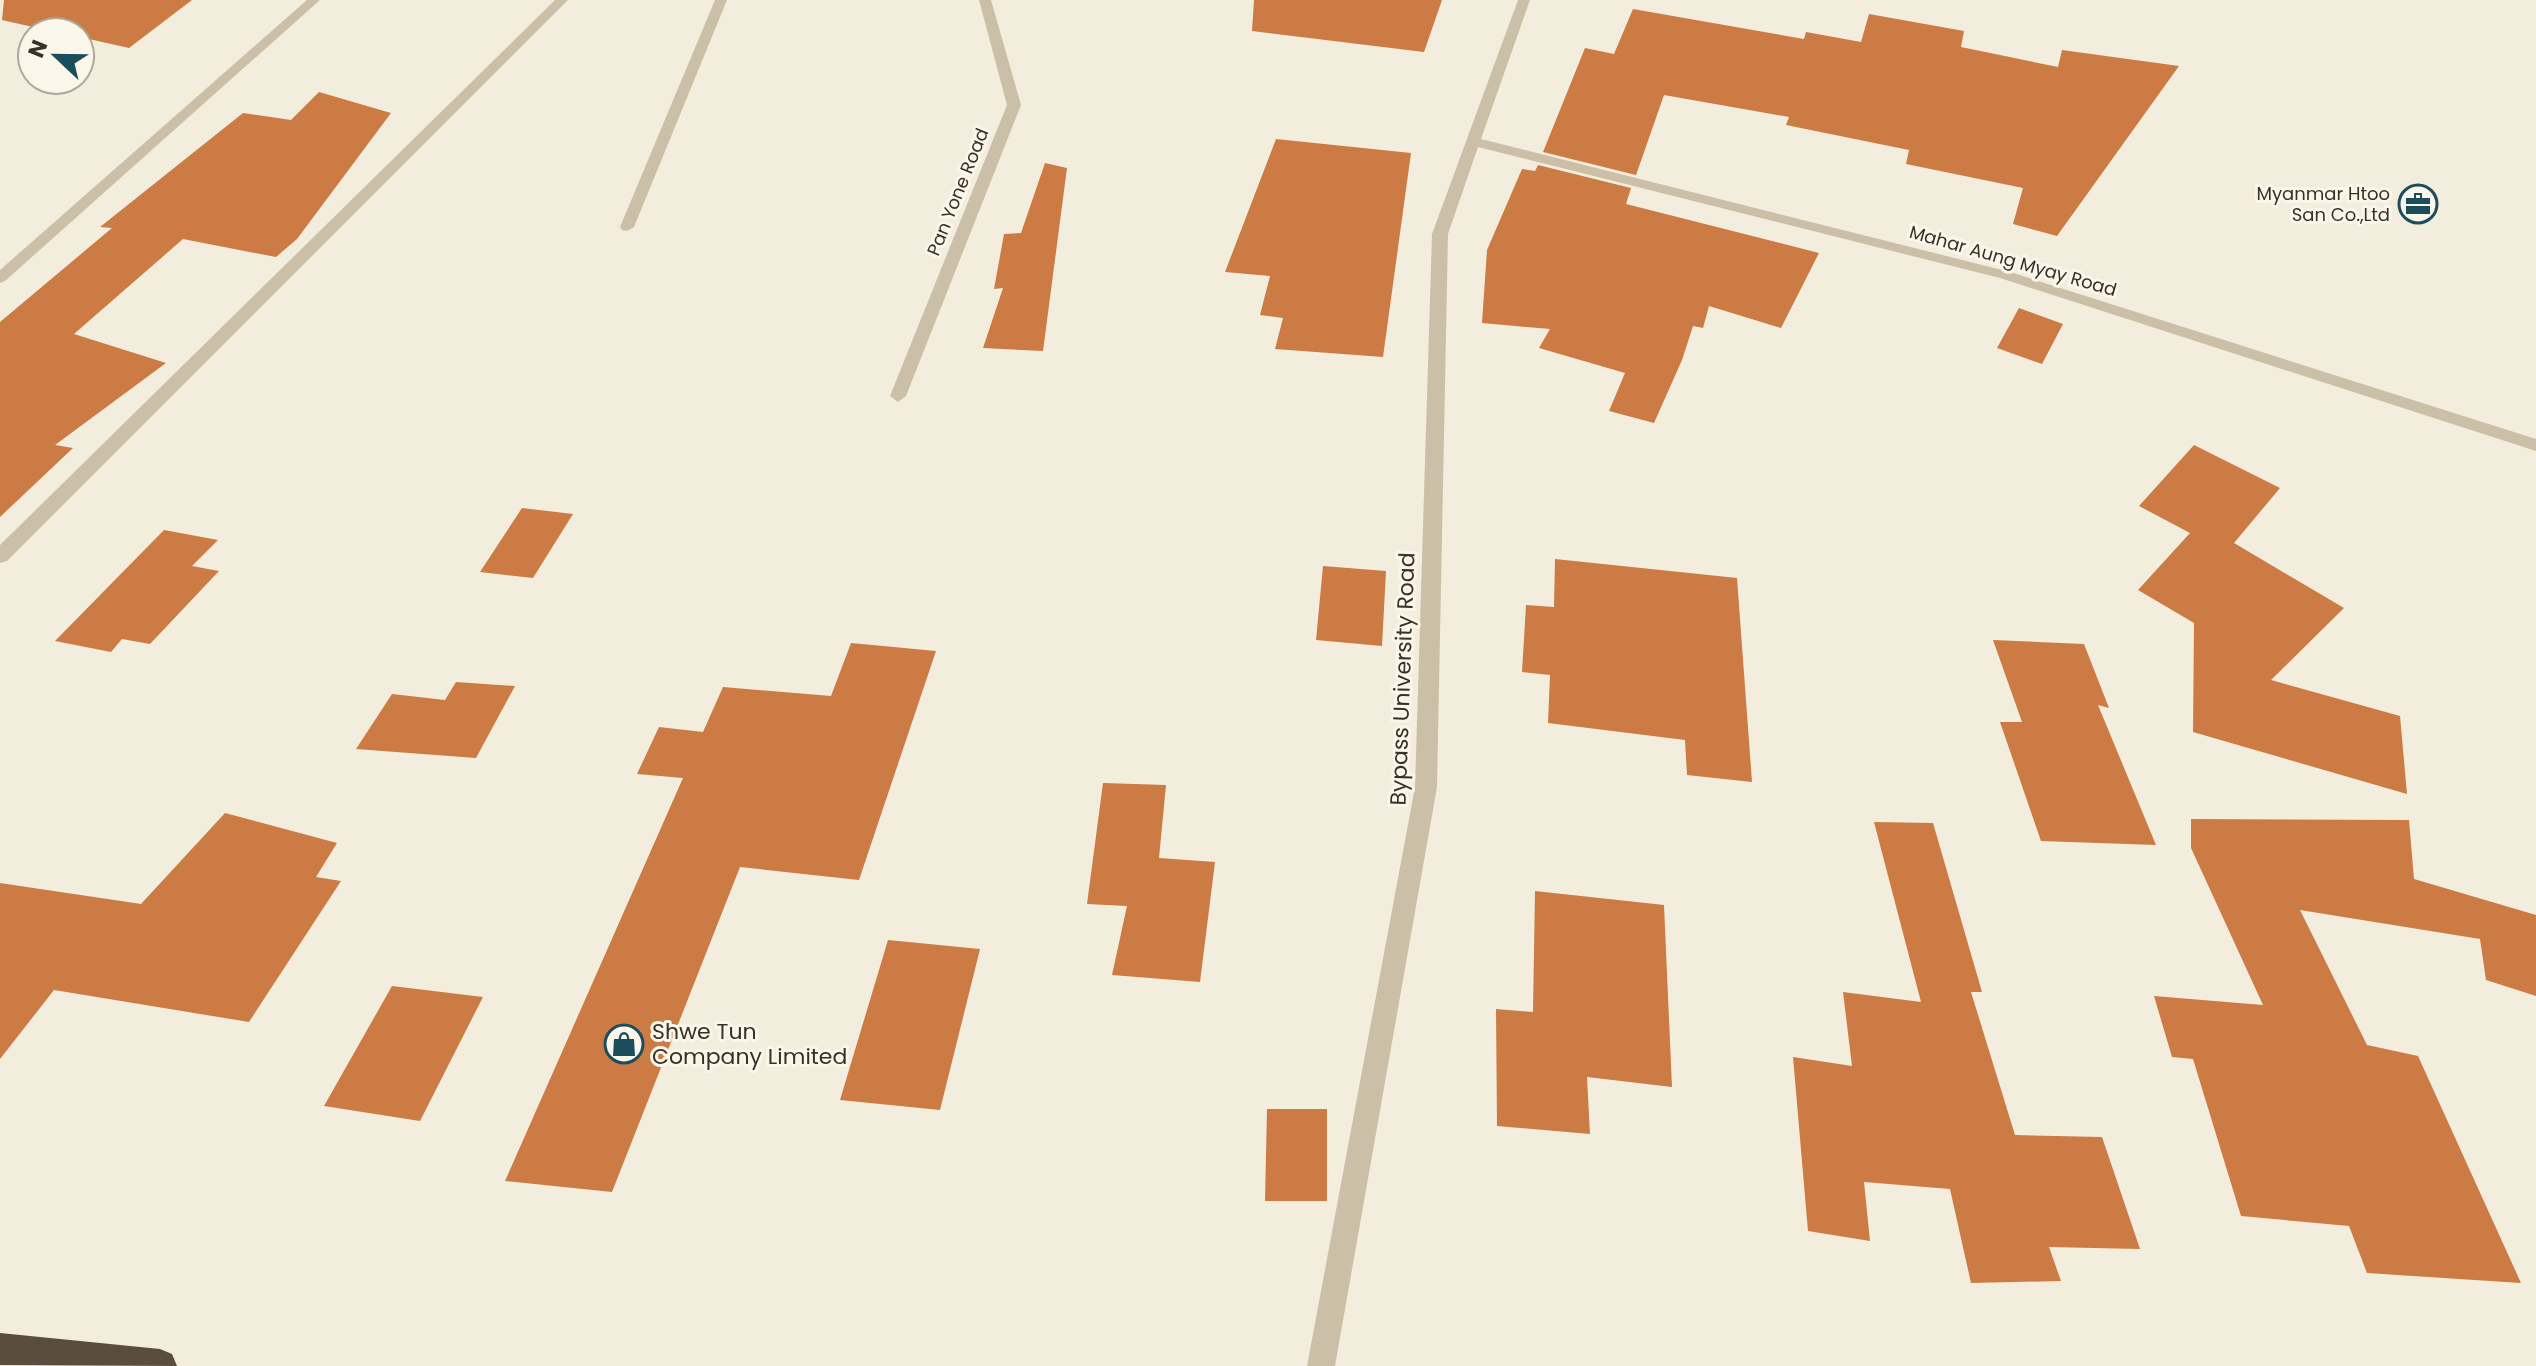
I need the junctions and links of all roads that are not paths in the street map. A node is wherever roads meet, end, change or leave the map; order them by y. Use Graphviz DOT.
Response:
graph roads {
  1 [pos="314,0"];
  2 [pos="562,0"];
  3 [pos="721,0"];
  4 [pos="985,0"];
  5 [pos="1524,0"];
  6 [pos="1471,141"];
  7 [pos="627,227"];
  8 [pos="0,278"];
  9 [pos="898,396"];
  10 [pos="2536,445"];
  11 [pos="0,556"];
  12 [pos="0,1349"];
  13 [pos="160,1366"];
  14 [pos="1321,1366"];
  1 -- 8 [label="street"];
  2 -- 11 [label="street"];
  3 -- 7 [label="street"];
  4 -- 9 [label="street, Pan Yone Road"];
  5 -- 6 [label="street, Bypass University Road"];
  6 -- 10 [label="street, Mahar Aung Myay Road"];
  6 -- 14 [label="street, Bypass University Road"];
  12 -- 13 [label="highway"];
}
